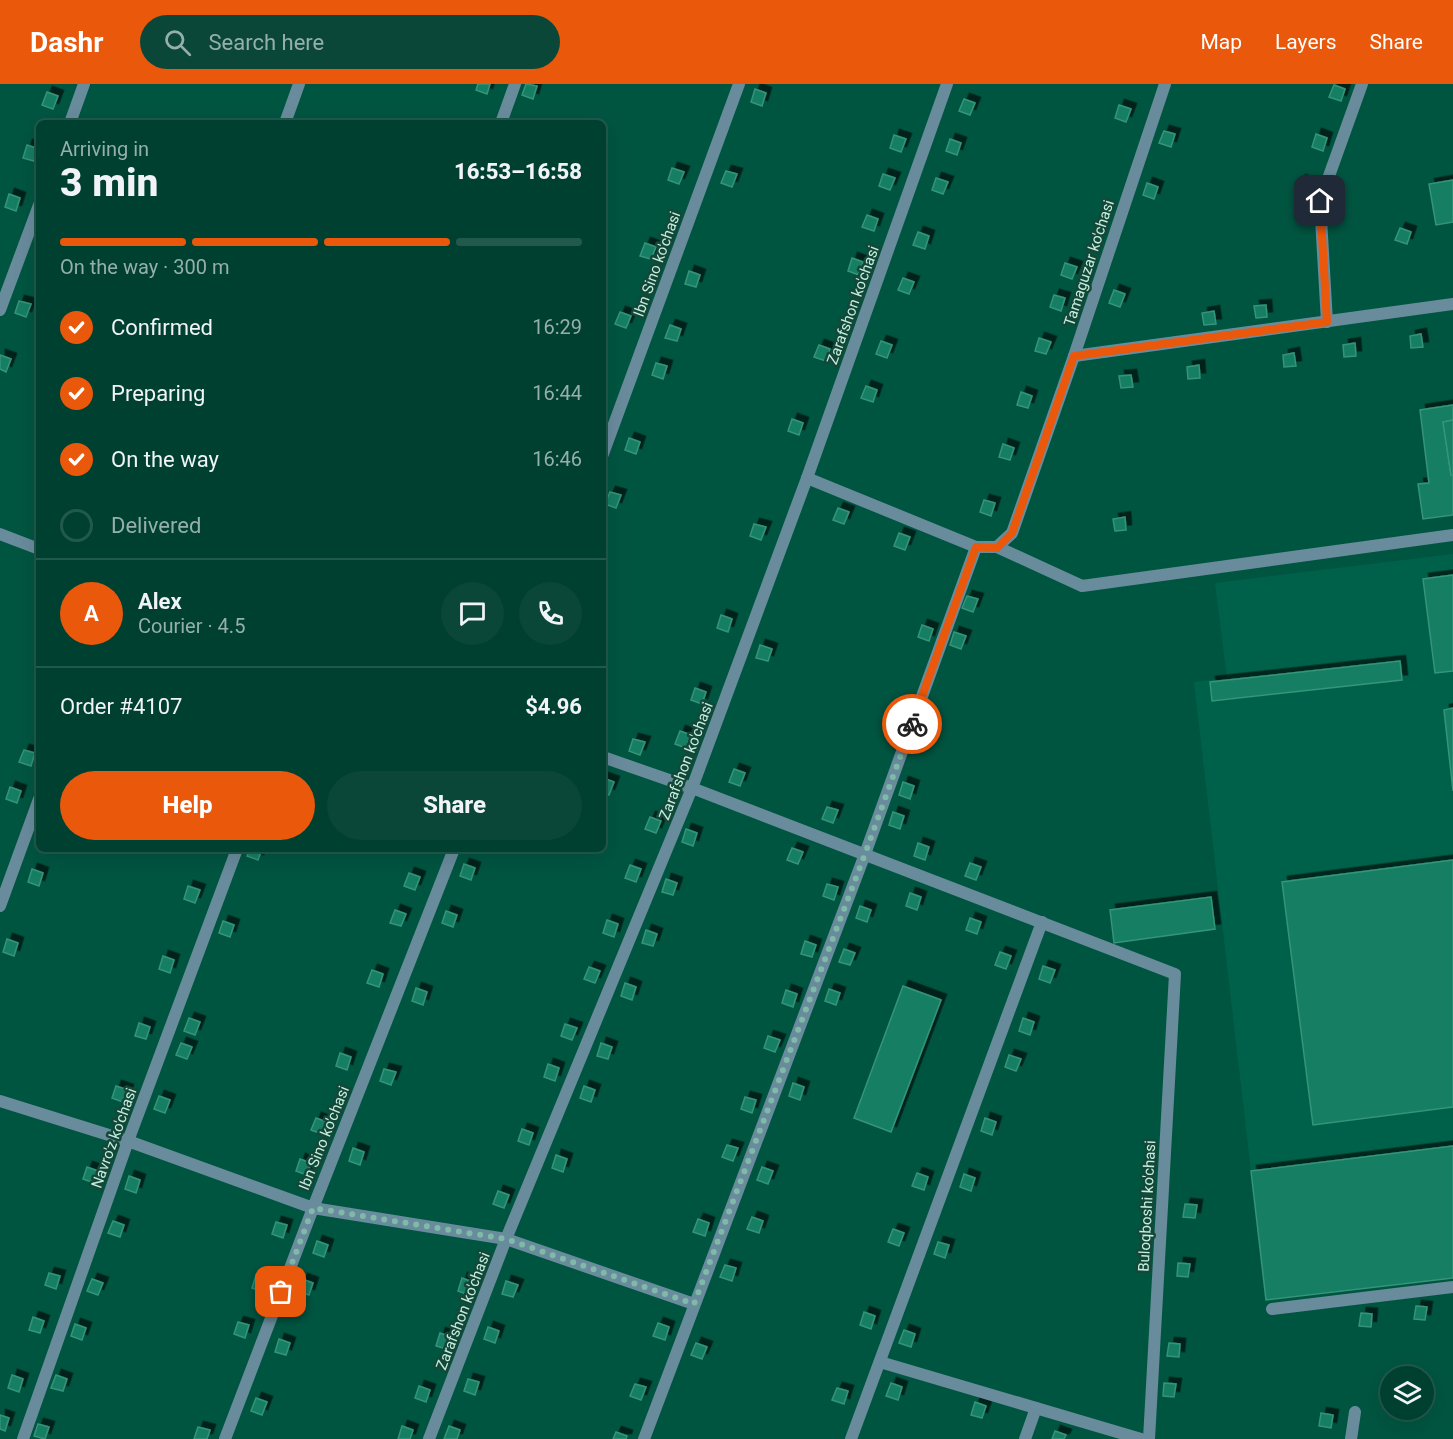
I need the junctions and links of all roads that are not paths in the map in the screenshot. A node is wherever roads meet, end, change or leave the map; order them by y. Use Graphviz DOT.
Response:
graph roads {
  1 [pos="84,84"];
  2 [pos="299,84"];
  3 [pos="515,84"];
  4 [pos="738,84"];
  5 [pos="947,84"];
  6 [pos="1165,84"];
  7 [pos="1362,84"];
  8 [pos="70,120"];
  9 [pos="286,120"];
  10 [pos="502,120"];
  11 [pos="36,213"];
  12 [pos="1453,304"];
  13 [pos="0,310"];
  14 [pos="1327,322"];
  15 [pos="1074,356"];
  16 [pos="606,446"];
  17 [pos="807,478"];
  18 [pos="0,534"];
  19 [pos="1453,535"];
  20 [pos="976,547"];
  21 [pos="36,548"];
  22 [pos="997,548"];
  23 [pos="606,758"];
  24 [pos="692,788"];
  25 [pos="36,807"];
  26 [pos="236,852"];
  27 [pos="453,852"];
  28 [pos="865,854"];
  29 [pos="0,906"];
  30 [pos="1042,922"];
  31 [pos="0,1101"];
  32 [pos="128,1141"];
  33 [pos="313,1208"];
  34 [pos="506,1239"];
  35 [pos="1453,1287"];
  36 [pos="694,1304"];
  37 [pos="1272,1309"];
  38 [pos="880,1362"];
  39 [pos="1036,1408"];
  40 [pos="1355,1412"];
  41 [pos="23,1439"];
  42 [pos="225,1439"];
  43 [pos="429,1439"];
  44 [pos="644,1439"];
  45 [pos="851,1439"];
  46 [pos="1025,1439"];
  47 [pos="1141,1439"];
  48 [pos="1149,1439"];
  49 [pos="1351,1439"];
  1 -- 8 [label="street"];
  2 -- 9 [label="street"];
  3 -- 10 [label="street"];
  4 -- 16 [label="street, Ibn Sino ko'chasi"];
  5 -- 17 [label="street, Zarafshon ko'chasi"];
  6 -- 15 [label="street, Tamaguzar ko'chasi"];
  7 -- 14 [label="street"];
  11 -- 13 [label="street"];
  12 -- 14 [label="street"];
  14 -- 15 [label="street"];
  15 -- 22 [label="street, Tamaguzar ko'chasi"];
  17 -- 20 [label="street"];
  17 -- 24 [label="street, Zarafshon ko'chasi"];
  18 -- 21 [label="street"];
  19 -- 22 [label="street"];
  20 -- 22 [label="street"];
  20 -- 28 [label="street"];
  23 -- 24 [label="street"];
  24 -- 28 [label="street"];
  24 -- 34 [label="street, Zarafshon ko'chasi"];
  25 -- 29 [label="street"];
  26 -- 32 [label="street, Navro'z ko'chasi"];
  27 -- 33 [label="street, Ibn Sino ko'chasi"];
  28 -- 30 [label="street"];
  28 -- 36 [label="street"];
  30 -- 38 [label="street"];
  30 -- 48 [label="street, Buloqboshi ko'chasi"];
  31 -- 32 [label="street"];
  32 -- 33 [label="street"];
  32 -- 41 [label="street, Navro'z ko'chasi"];
  33 -- 34 [label="street"];
  33 -- 42 [label="street, Ibn Sino ko'chasi"];
  34 -- 36 [label="street"];
  34 -- 43 [label="street, Zarafshon ko'chasi"];
  35 -- 37 [label="street"];
  36 -- 44 [label="street"];
  38 -- 39 [label="street"];
  38 -- 45 [label="street"];
  39 -- 46 [label="street"];
  39 -- 47 [label="street"];
  40 -- 49 [label="street"];
}
